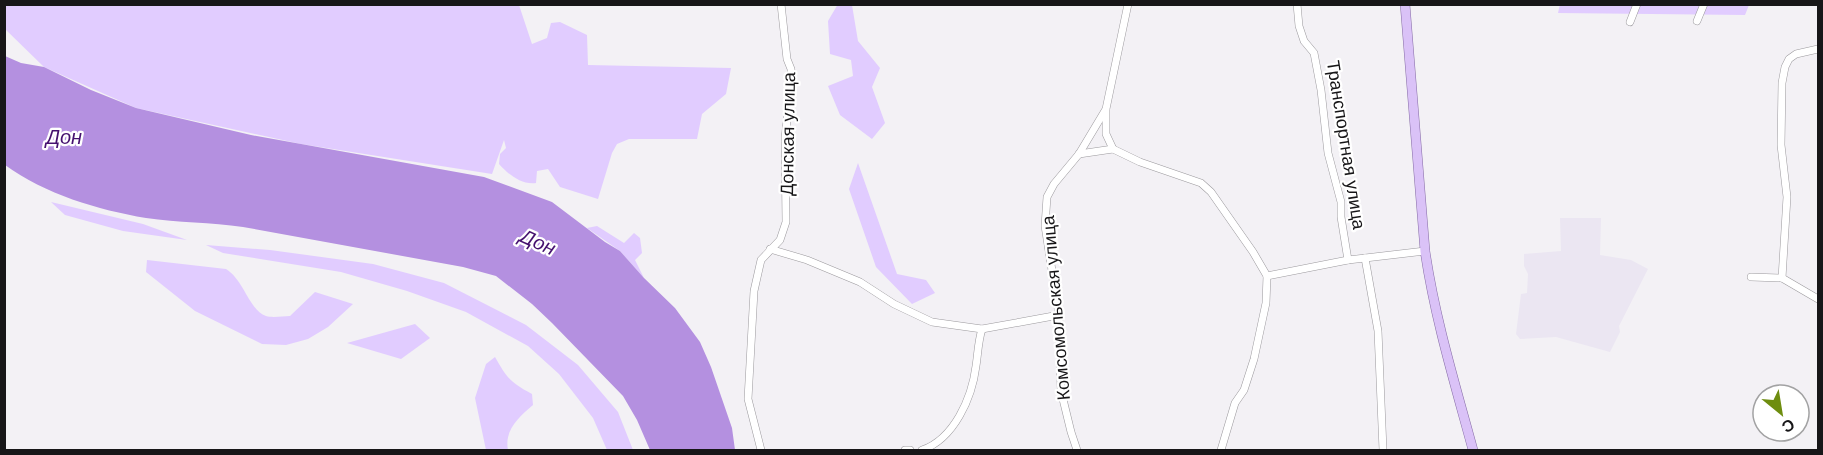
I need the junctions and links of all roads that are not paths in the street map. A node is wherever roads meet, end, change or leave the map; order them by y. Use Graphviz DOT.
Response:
graph roads {
  1 [pos="781,4"];
  2 [pos="1128,4"];
  3 [pos="1296,4"];
  4 [pos="1405,4"];
  5 [pos="1638,4"];
  6 [pos="1704,4"];
  7 [pos="1696,21"];
  8 [pos="1630,22"];
  9 [pos="1818,49"];
  10 [pos="1106,109"];
  11 [pos="1113,149"];
  12 [pos="1078,154"];
  13 [pos="770,249"];
  14 [pos="1425,250"];
  15 [pos="1365,258"];
  16 [pos="1348,260"];
  17 [pos="1267,276"];
  18 [pos="1751,277"];
  19 [pos="1782,278"];
  20 [pos="1818,299"];
  21 [pos="1059,315"];
  22 [pos="982,329"];
  23 [pos="761,450"];
  24 [pos="904,450"];
  25 [pos="910,450"];
  26 [pos="922,450"];
  27 [pos="1077,450"];
  28 [pos="1221,450"];
  29 [pos="1383,450"];
  30 [pos="1473,450"];
  1 -- 13 [label="street, Донская улица"];
  2 -- 10 [label="street, Комсомольская улица"];
  3 -- 16 [label="street, Транспортная улица"];
  4 -- 14 [label="main road"];
  5 -- 8 [label="street"];
  6 -- 7 [label="street"];
  9 -- 19 [label="street"];
  10 -- 11 [label="street"];
  10 -- 12 [label="street, Комсомольская улица"];
  11 -- 12 [label="street"];
  11 -- 17 [label="street"];
  12 -- 21 [label="street, Комсомольская улица"];
  13 -- 22 [label="street"];
  13 -- 23 [label="street, Донская улица"];
  14 -- 15 [label="street"];
  14 -- 30 [label="main road"];
  15 -- 16 [label="street"];
  15 -- 29 [label="street"];
  16 -- 17 [label="street"];
  17 -- 28 [label="street"];
  18 -- 19 [label="street"];
  19 -- 20 [label="street"];
  21 -- 22 [label="street"];
  21 -- 27 [label="street, Комсомольская улица"];
  22 -- 26 [label="street"];
  24 -- 25 [label="street"];
}
